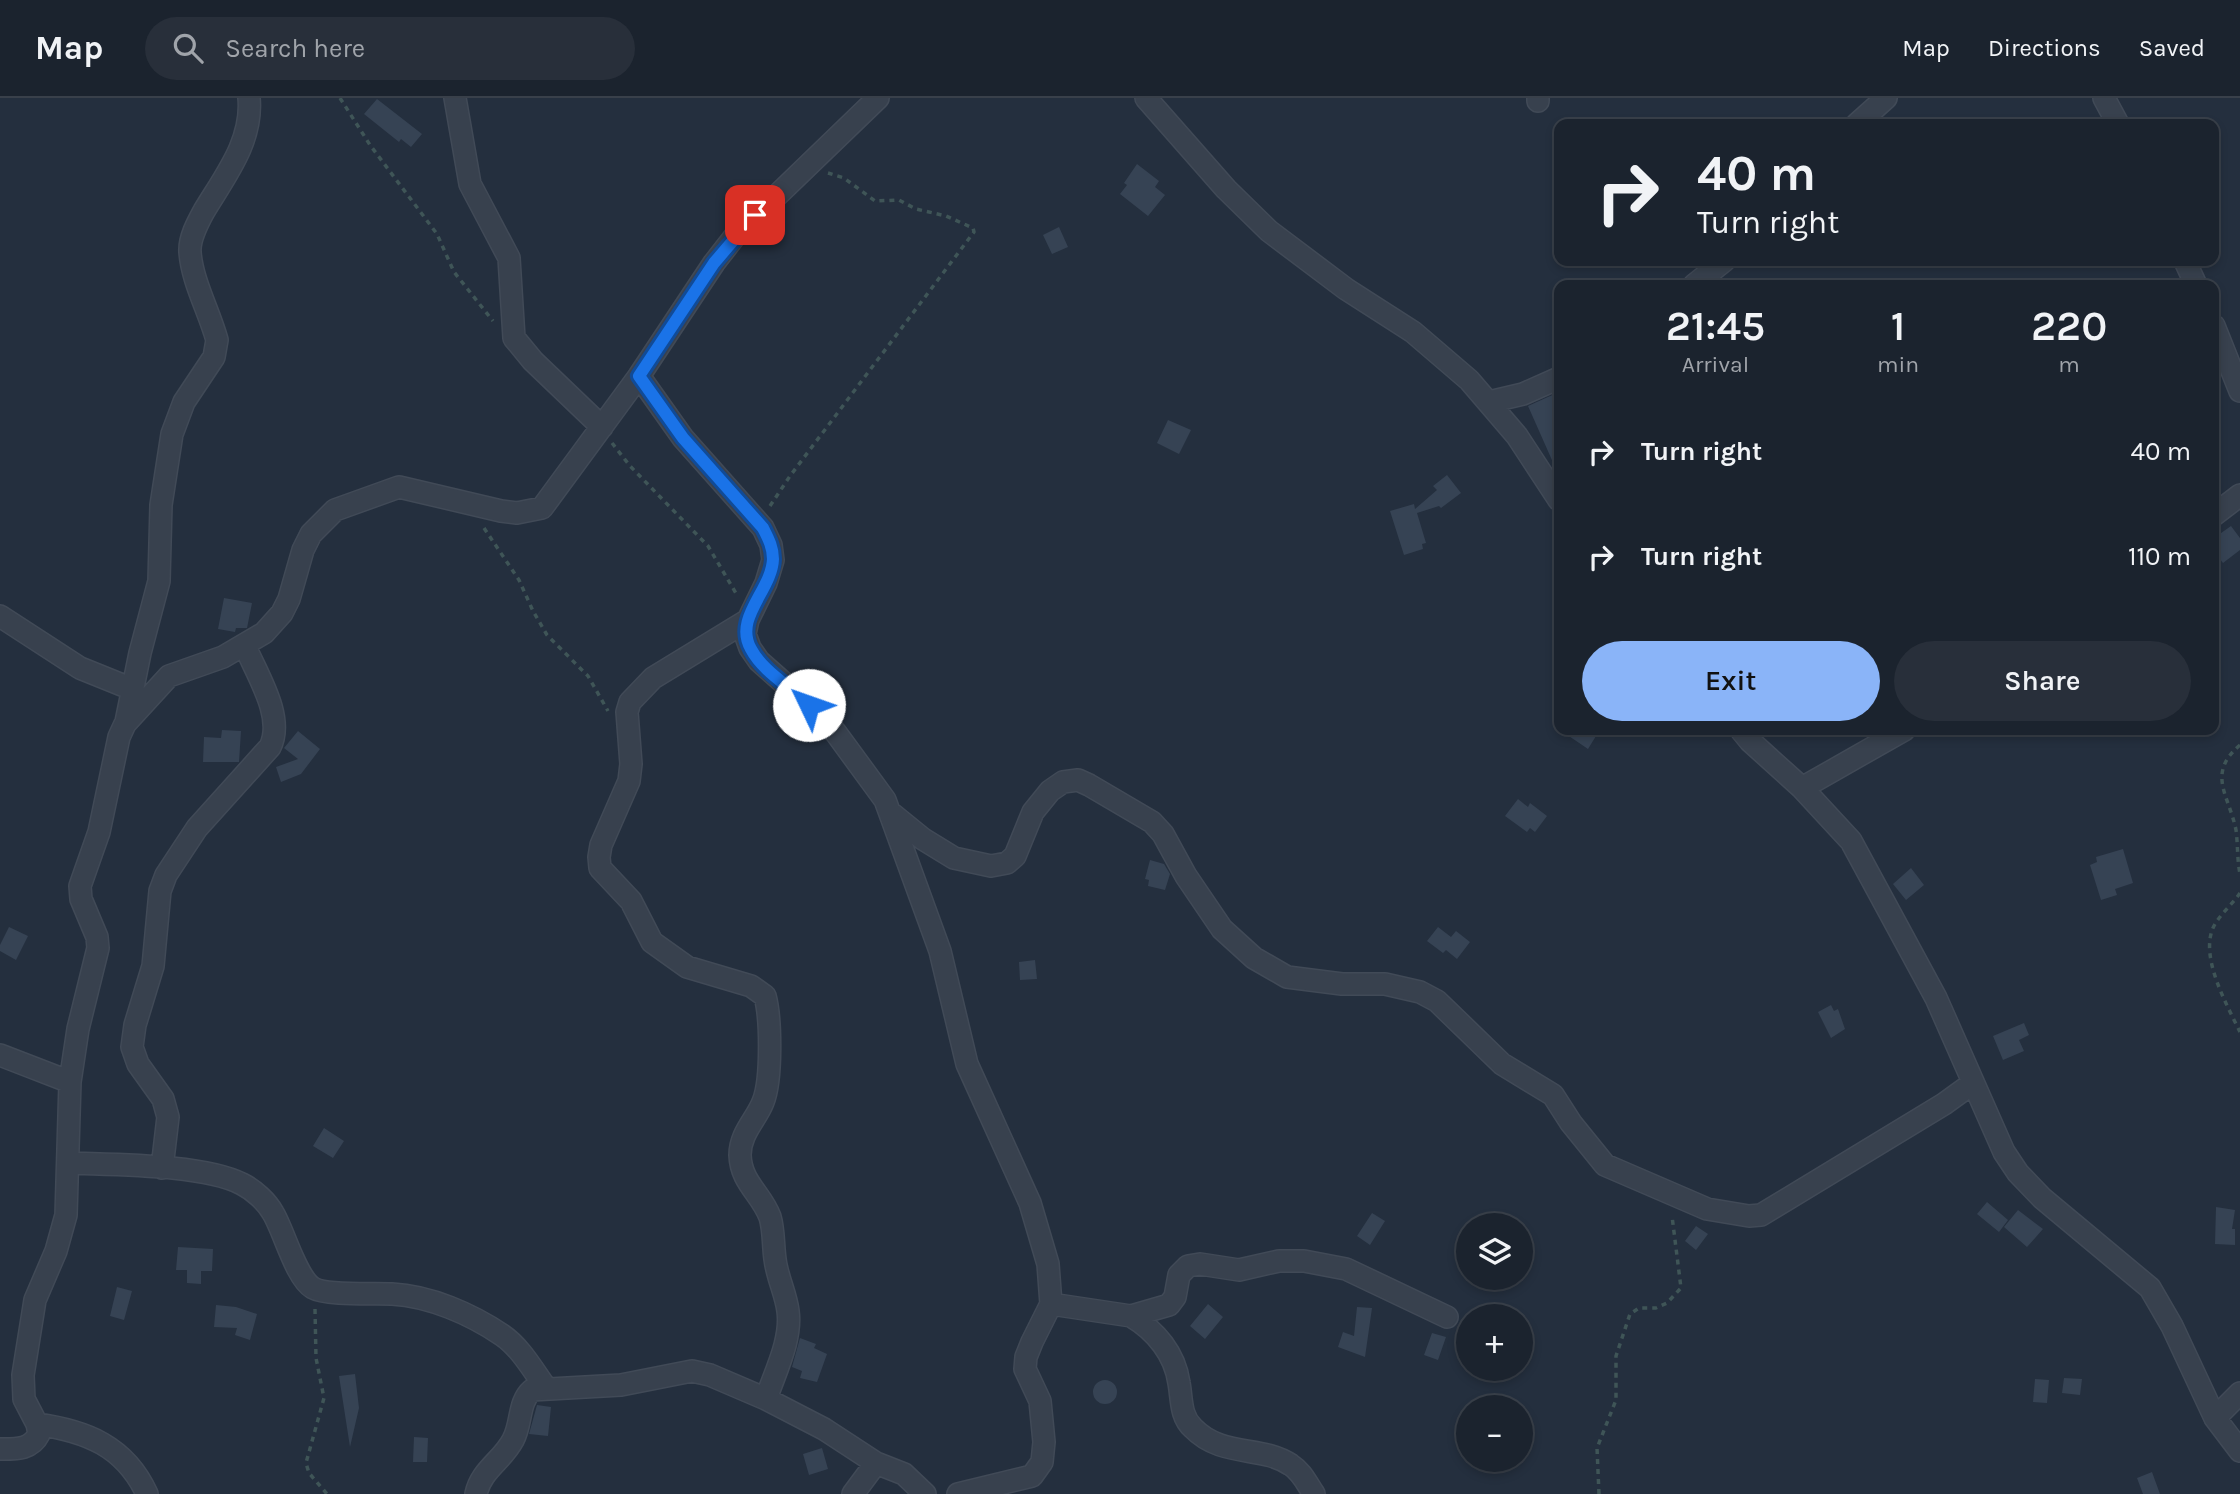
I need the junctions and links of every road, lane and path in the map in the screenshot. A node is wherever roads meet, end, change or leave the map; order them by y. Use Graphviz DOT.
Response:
graph roads {
  1 [pos="249,98"];
  2 [pos="340,98"];
  3 [pos="455,98"];
  4 [pos="878,98"];
  5 [pos="1146,98"];
  6 [pos="1886,98"];
  7 [pos="2104,98"];
  8 [pos="1863,119"];
  9 [pos="2115,119"];
  10 [pos="806,169"];
  11 [pos="1718,266"];
  12 [pos="1700,280"];
  13 [pos="514,338"];
  14 [pos="2219,338"];
  15 [pos="639,376"];
  16 [pos="1554,380"];
  17 [pos="2240,391"];
  18 [pos="1489,402"];
  19 [pos="602,427"];
  20 [pos="1554,492"];
  21 [pos="2240,495"];
  22 [pos="467,502"];
  23 [pos="2219,511"];
  24 [pos="763,528"];
  25 [pos="0,616"];
  26 [pos="748,620"];
  27 [pos="245,646"];
  28 [pos="132,689"];
  29 [pos="627,712"];
  30 [pos="125,724"];
  31 [pos="1745,735"];
  32 [pos="1894,735"];
  33 [pos="2240,745"];
  34 [pos="1802,788"];
  35 [pos="891,813"];
  36 [pos="2240,874"];
  37 [pos="2240,893"];
  38 [pos="2240,1032"];
  39 [pos="0,1055"];
  40 [pos="70,1082"];
  41 [pos="1973,1083"];
  42 [pos="68,1163"];
  43 [pos="162,1168"];
  44 [pos="1660,1188"];
  45 [pos="315,1289"];
  46 [pos="1051,1304"];
  47 [pos="1131,1316"];
  48 [pos="1447,1317"];
  49 [pos="546,1388"];
  50 [pos="2240,1393"];
  51 [pos="766,1399"];
  52 [pos="2214,1418"];
  53 [pos="37,1424"];
  54 [pos="0,1449"];
  55 [pos="2240,1451"];
  56 [pos="876,1463"];
  57 [pos="147,1494"];
  58 [pos="327,1494"];
  59 [pos="476,1494"];
  60 [pos="853,1494"];
  61 [pos="925,1494"];
  62 [pos="958,1494"];
  63 [pos="1314,1494"];
  64 [pos="1598,1494"];
  1 -- 28 [label="street"];
  2 -- 13 [label="path"];
  3 -- 13 [label="street"];
  4 -- 10 [label="street"];
  5 -- 18 [label="street"];
  6 -- 8 [label="street"];
  7 -- 9 [label="street"];
  10 -- 15 [label="street"];
  10 -- 24 [label="path"];
  11 -- 12 [label="street"];
  13 -- 19 [label="street"];
  14 -- 17 [label="street"];
  15 -- 19 [label="street"];
  15 -- 24 [label="street"];
  16 -- 18 [label="street"];
  18 -- 20 [label="street"];
  19 -- 22 [label="street"];
  19 -- 26 [label="path"];
  21 -- 23 [label="street"];
  22 -- 27 [label="street"];
  22 -- 29 [label="path"];
  24 -- 26 [label="street"];
  25 -- 28 [label="street"];
  26 -- 29 [label="street"];
  26 -- 35 [label="street"];
  27 -- 30 [label="street"];
  27 -- 43 [label="street"];
  28 -- 30 [label="street"];
  29 -- 51 [label="street"];
  30 -- 40 [label="street"];
  31 -- 34 [label="street"];
  32 -- 34 [label="street"];
  33 -- 36 [label="path"];
  34 -- 41 [label="street"];
  35 -- 44 [label="street"];
  35 -- 46 [label="street"];
  37 -- 38 [label="path"];
  39 -- 40 [label="street"];
  40 -- 42 [label="street"];
  41 -- 44 [label="street"];
  41 -- 52 [label="street"];
  42 -- 43 [label="street"];
  42 -- 53 [label="street"];
  43 -- 45 [label="street"];
  44 -- 64 [label="path"];
  45 -- 49 [label="street"];
  45 -- 58 [label="path"];
  46 -- 47 [label="street"];
  46 -- 62 [label="street"];
  47 -- 48 [label="street"];
  47 -- 63 [label="street"];
  49 -- 51 [label="street"];
  49 -- 59 [label="street"];
  50 -- 52 [label="street"];
  51 -- 56 [label="street"];
  52 -- 55 [label="street"];
  53 -- 54 [label="street"];
  53 -- 57 [label="street"];
  56 -- 60 [label="street"];
  56 -- 61 [label="street"];
}
